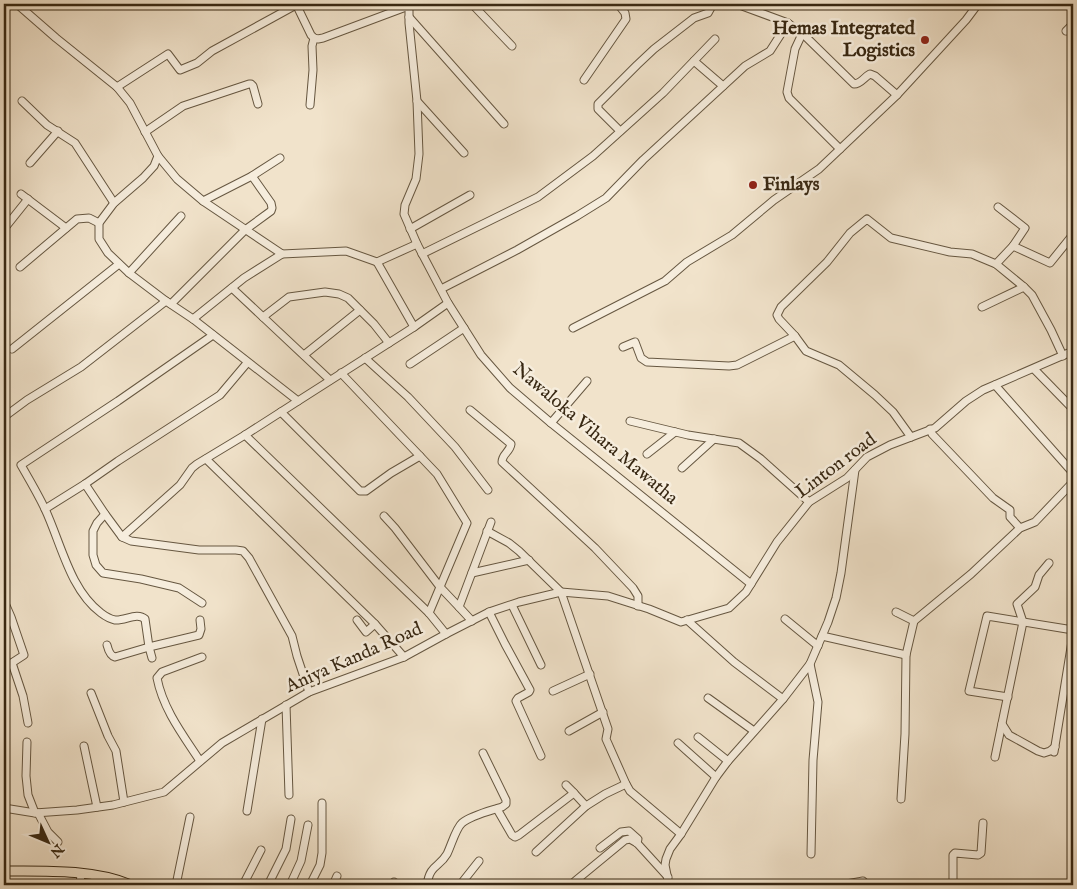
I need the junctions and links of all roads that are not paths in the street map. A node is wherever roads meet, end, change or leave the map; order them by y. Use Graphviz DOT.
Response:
graph roads {
  1 [pos="17,4"];
  2 [pos="296,4"];
  3 [pos="472,4"];
  4 [pos="618,4"];
  5 [pos="713,4"];
  6 [pos="740,4"];
  7 [pos="978,4"];
  8 [pos="411,5"];
  9 [pos="409,17"];
  10 [pos="788,23"];
  11 [pos="1073,24"];
  12 [pos="1066,31"];
  13 [pos="802,34"];
  14 [pos="314,38"];
  15 [pos="715,39"];
  16 [pos="512,46"];
  17 [pos="694,61"];
  18 [pos="584,80"];
  19 [pos="723,86"];
  20 [pos="117,87"];
  21 [pos="897,95"];
  22 [pos="22,101"];
  23 [pos="417,101"];
  24 [pos="258,104"];
  25 [pos="310,104"];
  26 [pos="504,124"];
  27 [pos="58,132"];
  28 [pos="145,132"];
  29 [pos="620,132"];
  30 [pos="840,149"];
  31 [pos="464,153"];
  32 [pos="158,156"];
  33 [pos="280,158"];
  34 [pos="30,163"];
  35 [pos="252,176"];
  36 [pos="21,194"];
  37 [pos="470,195"];
  38 [pos="28,199"];
  39 [pos="203,201"];
  40 [pos="114,202"];
  41 [pos="998,207"];
  42 [pos="181,216"];
  43 [pos="99,223"];
  44 [pos="66,228"];
  45 [pos="4,229"];
  46 [pos="410,229"];
  47 [pos="246,230"];
  48 [pos="1071,238"];
  49 [pos="417,244"];
  50 [pos="1013,246"];
  51 [pos="282,254"];
  52 [pos="422,254"];
  53 [pos="376,262"];
  54 [pos="119,264"];
  55 [pos="996,264"];
  56 [pos="20,267"];
  57 [pos="129,273"];
  58 [pos="1024,287"];
  59 [pos="232,288"];
  60 [pos="441,289"];
  61 [pos="168,303"];
  62 [pos="448,303"];
  63 [pos="982,307"];
  64 [pos="360,310"];
  65 [pos="263,317"];
  66 [pos="193,319"];
  67 [pos="414,327"];
  68 [pos="464,328"];
  69 [pos="573,328"];
  70 [pos="213,336"];
  71 [pos="795,336"];
  72 [pos="389,343"];
  73 [pos="623,347"];
  74 [pos="12,349"];
  75 [pos="1073,351"];
  76 [pos="304,355"];
  77 [pos="1063,356"];
  78 [pos="365,358"];
  79 [pos="247,363"];
  80 [pos="410,364"];
  81 [pos="1034,369"];
  82 [pos="341,373"];
  83 [pos="330,380"];
  84 [pos="587,381"];
  85 [pos="996,385"];
  86 [pos="298,401"];
  87 [pos="1073,409"];
  88 [pos="470,410"];
  89 [pos="281,412"];
  90 [pos="4,417"];
  91 [pos="630,421"];
  92 [pos="551,423"];
  93 [pos="930,429"];
  94 [pos="675,432"];
  95 [pos="245,435"];
  96 [pos="912,437"];
  97 [pos="714,439"];
  98 [pos="647,454"];
  99 [pos="420,456"];
  100 [pos="206,459"];
  101 [pos="682,468"];
  102 [pos="856,470"];
  103 [pos="1073,473"];
  104 [pos="1073,482"];
  105 [pos="86,484"];
  106 [pos="488,490"];
  107 [pos="808,502"];
  108 [pos="45,509"];
  109 [pos="105,514"];
  110 [pos="384,516"];
  111 [pos="491,522"];
  112 [pos="1020,528"];
  113 [pos="487,531"];
  114 [pos="122,537"];
  115 [pos="529,560"];
  116 [pos="1049,563"];
  117 [pos="472,573"];
  118 [pos="751,584"];
  119 [pos="440,587"];
  120 [pos="561,592"];
  121 [pos="4,601"];
  122 [pos="202,603"];
  123 [pos="512,605"];
  124 [pos="638,606"];
  125 [pos="459,607"];
  126 [pos="489,612"];
  127 [pos="896,612"];
  128 [pos="428,613"];
  129 [pos="11,617"];
  130 [pos="784,619"];
  131 [pos="200,620"];
  132 [pos="357,620"];
  133 [pos="687,620"];
  134 [pos="472,621"];
  135 [pos="914,621"];
  136 [pos="4,622"];
  137 [pos="1023,622"];
  138 [pos="375,624"];
  139 [pos="1073,630"];
  140 [pos="446,634"];
  141 [pos="822,636"];
  142 [pos="1073,636"];
  143 [pos="107,645"];
  144 [pos="818,646"];
  145 [pos="149,647"];
  146 [pos="906,655"];
  147 [pos="404,657"];
  148 [pos="152,658"];
  149 [pos="202,658"];
  150 [pos="12,663"];
  151 [pos="810,664"];
  152 [pos="541,665"];
  153 [pos="4,668"];
  154 [pos="590,674"];
  155 [pos="553,691"];
  156 [pos="309,692"];
  157 [pos="91,693"];
  158 [pos="1008,697"];
  159 [pos="708,698"];
  160 [pos="784,699"];
  161 [pos="286,705"];
  162 [pos="603,712"];
  163 [pos="262,719"];
  164 [pos="28,724"];
  165 [pos="1002,724"];
  166 [pos="754,730"];
  167 [pos="570,731"];
  168 [pos="698,737"];
  169 [pos="27,742"];
  170 [pos="678,743"];
  171 [pos="84,746"];
  172 [pos="483,753"];
  173 [pos="541,756"];
  174 [pos="995,757"];
  175 [pos="728,761"];
  176 [pos="200,762"];
  177 [pos="716,777"];
  178 [pos="626,784"];
  179 [pos="566,785"];
  180 [pos="574,793"];
  181 [pos="289,795"];
  182 [pos="901,799"];
  183 [pos="124,802"];
  184 [pos="322,803"];
  185 [pos="586,806"];
  186 [pos="4,808"];
  187 [pos="97,808"];
  188 [pos="497,809"];
  189 [pos="247,811"];
  190 [pos="36,813"];
  191 [pos="190,817"];
  192 [pos="292,819"];
  193 [pos="983,823"];
  194 [pos="308,825"];
  195 [pos="681,834"];
  196 [pos="58,842"];
  197 [pos="636,843"];
  198 [pos="600,848"];
  199 [pos="261,850"];
  200 [pos="536,852"];
  201 [pos="811,854"];
  202 [pos="478,861"];
  203 [pos="4,871"];
  204 [pos="81,874"];
  205 [pos="337,876"];
  206 [pos="668,877"];
  207 [pos="574,882"];
  208 [pos="80,885"];
  209 [pos="131,885"];
  210 [pos="176,885"];
  211 [pos="243,885"];
  212 [pos="268,885"];
  213 [pos="290,885"];
  214 [pos="310,885"];
  215 [pos="333,885"];
  216 [pos="427,885"];
  217 [pos="460,885"];
  218 [pos="670,885"];
  219 [pos="841,885"];
  220 [pos="865,885"];
  221 [pos="953,885"];
  1 -- 20 [label="street"];
  2 -- 14 [label="street"];
  2 -- 20 [label="street"];
  3 -- 16 [label="street"];
  4 -- 18 [label="street"];
  5 -- 29 [label="street"];
  6 -- 10 [label="street"];
  7 -- 21 [label="street"];
  8 -- 9 [label="street, Nawaloka Vihara Mawatha"];
  8 -- 14 [label="street"];
  9 -- 23 [label="street, Nawaloka Vihara Mawatha"];
  9 -- 26 [label="street"];
  10 -- 13 [label="street"];
  10 -- 19 [label="street"];
  11 -- 12 [label="street"];
  13 -- 21 [label="street"];
  13 -- 30 [label="street"];
  14 -- 25 [label="street"];
  15 -- 17 [label="street"];
  17 -- 19 [label="street"];
  17 -- 29 [label="street"];
  19 -- 60 [label="street"];
  20 -- 28 [label="street"];
  21 -- 30 [label="street"];
  22 -- 27 [label="street"];
  23 -- 31 [label="street"];
  23 -- 46 [label="street, Nawaloka Vihara Mawatha"];
  24 -- 28 [label="street"];
  27 -- 34 [label="street"];
  27 -- 40 [label="street"];
  28 -- 32 [label="street"];
  29 -- 52 [label="street"];
  30 -- 69 [label="street"];
  32 -- 39 [label="street"];
  32 -- 40 [label="street"];
  33 -- 35 [label="street"];
  35 -- 39 [label="street"];
  35 -- 47 [label="street"];
  36 -- 38 [label="street"];
  37 -- 46 [label="street"];
  38 -- 44 [label="street"];
  38 -- 45 [label="street"];
  39 -- 47 [label="street"];
  40 -- 43 [label="street"];
  41 -- 50 [label="street"];
  42 -- 57 [label="street"];
  43 -- 44 [label="street"];
  43 -- 54 [label="street"];
  44 -- 56 [label="street"];
  46 -- 49 [label="street, Nawaloka Vihara Mawatha"];
  47 -- 51 [label="street"];
  47 -- 61 [label="street"];
  48 -- 50 [label="street"];
  49 -- 52 [label="street, Nawaloka Vihara Mawatha"];
  49 -- 53 [label="street"];
  50 -- 55 [label="street"];
  51 -- 53 [label="street"];
  51 -- 59 [label="street"];
  52 -- 60 [label="street, Nawaloka Vihara Mawatha"];
  53 -- 67 [label="street"];
  54 -- 57 [label="street"];
  54 -- 74 [label="street"];
  55 -- 58 [label="street"];
  55 -- 71 [label="street"];
  57 -- 61 [label="street"];
  58 -- 63 [label="street"];
  58 -- 77 [label="street"];
  59 -- 65 [label="street"];
  59 -- 66 [label="street"];
  60 -- 62 [label="street, Nawaloka Vihara Mawatha"];
  61 -- 66 [label="street"];
  61 -- 90 [label="street"];
  62 -- 67 [label="street"];
  62 -- 68 [label="street, Nawaloka Vihara Mawatha"];
  64 -- 65 [label="street"];
  64 -- 72 [label="street"];
  64 -- 76 [label="street"];
  65 -- 76 [label="street"];
  66 -- 70 [label="street"];
  67 -- 72 [label="street"];
  68 -- 80 [label="street"];
  68 -- 92 [label="street, Nawaloka Vihara Mawatha"];
  70 -- 79 [label="street"];
  70 -- 108 [label="street"];
  71 -- 73 [label="street"];
  71 -- 96 [label="street"];
  72 -- 78 [label="street"];
  75 -- 77 [label="street, Linton road"];
  76 -- 83 [label="street"];
  77 -- 81 [label="street, Linton road"];
  78 -- 82 [label="street"];
  78 -- 106 [label="street"];
  79 -- 86 [label="street"];
  79 -- 105 [label="street"];
  81 -- 85 [label="street, Linton road"];
  81 -- 87 [label="street"];
  82 -- 83 [label="street"];
  82 -- 99 [label="street"];
  83 -- 86 [label="street"];
  84 -- 92 [label="street"];
  85 -- 93 [label="street, Linton road"];
  85 -- 103 [label="street"];
  86 -- 89 [label="street"];
  88 -- 124 [label="street"];
  89 -- 95 [label="street"];
  89 -- 99 [label="street"];
  91 -- 94 [label="street"];
  92 -- 118 [label="street, Nawaloka Vihara Mawatha"];
  93 -- 96 [label="street, Linton road"];
  93 -- 112 [label="street"];
  94 -- 97 [label="street"];
  94 -- 98 [label="street"];
  95 -- 100 [label="street"];
  95 -- 128 [label="street"];
  96 -- 102 [label="street, Linton road"];
  97 -- 101 [label="street"];
  97 -- 107 [label="street"];
  99 -- 119 [label="street"];
  100 -- 114 [label="street"];
  100 -- 138 [label="street"];
  102 -- 107 [label="street, Linton road"];
  102 -- 141 [label="street"];
  104 -- 112 [label="street"];
  105 -- 108 [label="street"];
  105 -- 109 [label="street"];
  107 -- 118 [label="street, Linton road"];
  108 -- 145 [label="street"];
  109 -- 114 [label="street"];
  109 -- 122 [label="street"];
  110 -- 119 [label="street"];
  111 -- 113 [label="street"];
  112 -- 135 [label="street"];
  113 -- 115 [label="street"];
  113 -- 117 [label="street"];
  114 -- 156 [label="street"];
  115 -- 117 [label="street"];
  115 -- 120 [label="street"];
  116 -- 137 [label="street"];
  117 -- 125 [label="street"];
  118 -- 133 [label="street, Aniya Kanda Road"];
  119 -- 125 [label="street"];
  119 -- 128 [label="street"];
  120 -- 123 [label="street, Aniya Kanda Road"];
  120 -- 124 [label="street, Aniya Kanda Road"];
  120 -- 154 [label="street"];
  121 -- 129 [label="street"];
  123 -- 126 [label="street, Aniya Kanda Road"];
  123 -- 152 [label="street"];
  124 -- 133 [label="street, Aniya Kanda Road"];
  125 -- 134 [label="street"];
  126 -- 134 [label="street, Aniya Kanda Road"];
  126 -- 173 [label="street"];
  127 -- 135 [label="street"];
  128 -- 140 [label="street"];
  129 -- 136 [label="street"];
  129 -- 150 [label="street"];
  130 -- 144 [label="street"];
  131 -- 145 [label="street"];
  132 -- 138 [label="street"];
  133 -- 160 [label="street"];
  134 -- 140 [label="street, Aniya Kanda Road"];
  135 -- 146 [label="street"];
  137 -- 139 [label="street"];
  137 -- 158 [label="street"];
  137 -- 158 [label="street"];
  138 -- 147 [label="street"];
  140 -- 147 [label="street, Aniya Kanda Road"];
  141 -- 144 [label="street"];
  141 -- 146 [label="street"];
  142 -- 165 [label="street"];
  143 -- 145 [label="street"];
  144 -- 151 [label="street"];
  145 -- 148 [label="street"];
  146 -- 182 [label="street"];
  147 -- 156 [label="street, Aniya Kanda Road"];
  149 -- 176 [label="street"];
  150 -- 153 [label="street"];
  150 -- 164 [label="street"];
  151 -- 160 [label="street"];
  151 -- 201 [label="street"];
  154 -- 155 [label="street"];
  154 -- 162 [label="street"];
  156 -- 161 [label="street, Aniya Kanda Road"];
  157 -- 183 [label="street"];
  158 -- 165 [label="street"];
  159 -- 166 [label="street"];
  160 -- 166 [label="street"];
  161 -- 163 [label="street, Aniya Kanda Road"];
  161 -- 181 [label="street"];
  162 -- 167 [label="street"];
  162 -- 178 [label="street"];
  163 -- 176 [label="street, Aniya Kanda Road"];
  163 -- 189 [label="street"];
  165 -- 174 [label="street"];
  166 -- 175 [label="street"];
  168 -- 175 [label="street"];
  169 -- 190 [label="street"];
  170 -- 177 [label="street"];
  171 -- 187 [label="street"];
  172 -- 188 [label="street"];
  175 -- 177 [label="street"];
  176 -- 183 [label="street, Aniya Kanda Road"];
  177 -- 195 [label="street"];
  178 -- 185 [label="street"];
  178 -- 195 [label="street"];
  179 -- 180 [label="street"];
  180 -- 185 [label="street"];
  180 -- 188 [label="street"];
  183 -- 187 [label="street, Aniya Kanda Road"];
  184 -- 214 [label="street"];
  185 -- 200 [label="street"];
  186 -- 190 [label="street, Aniya Kanda Road"];
  187 -- 190 [label="street, Aniya Kanda Road"];
  188 -- 216 [label="street"];
  190 -- 196 [label="street"];
  191 -- 210 [label="street"];
  192 -- 212 [label="street"];
  193 -- 221 [label="street"];
  194 -- 213 [label="street"];
  195 -- 206 [label="street"];
  197 -- 198 [label="street"];
  197 -- 206 [label="street"];
  197 -- 207 [label="street"];
  199 -- 211 [label="street"];
  202 -- 217 [label="street"];
  203 -- 204 [label="main road"];
  204 -- 208 [label="street"];
  204 -- 209 [label="main road"];
  205 -- 215 [label="street"];
  206 -- 218 [label="street"];
  219 -- 220 [label="street"];
}
